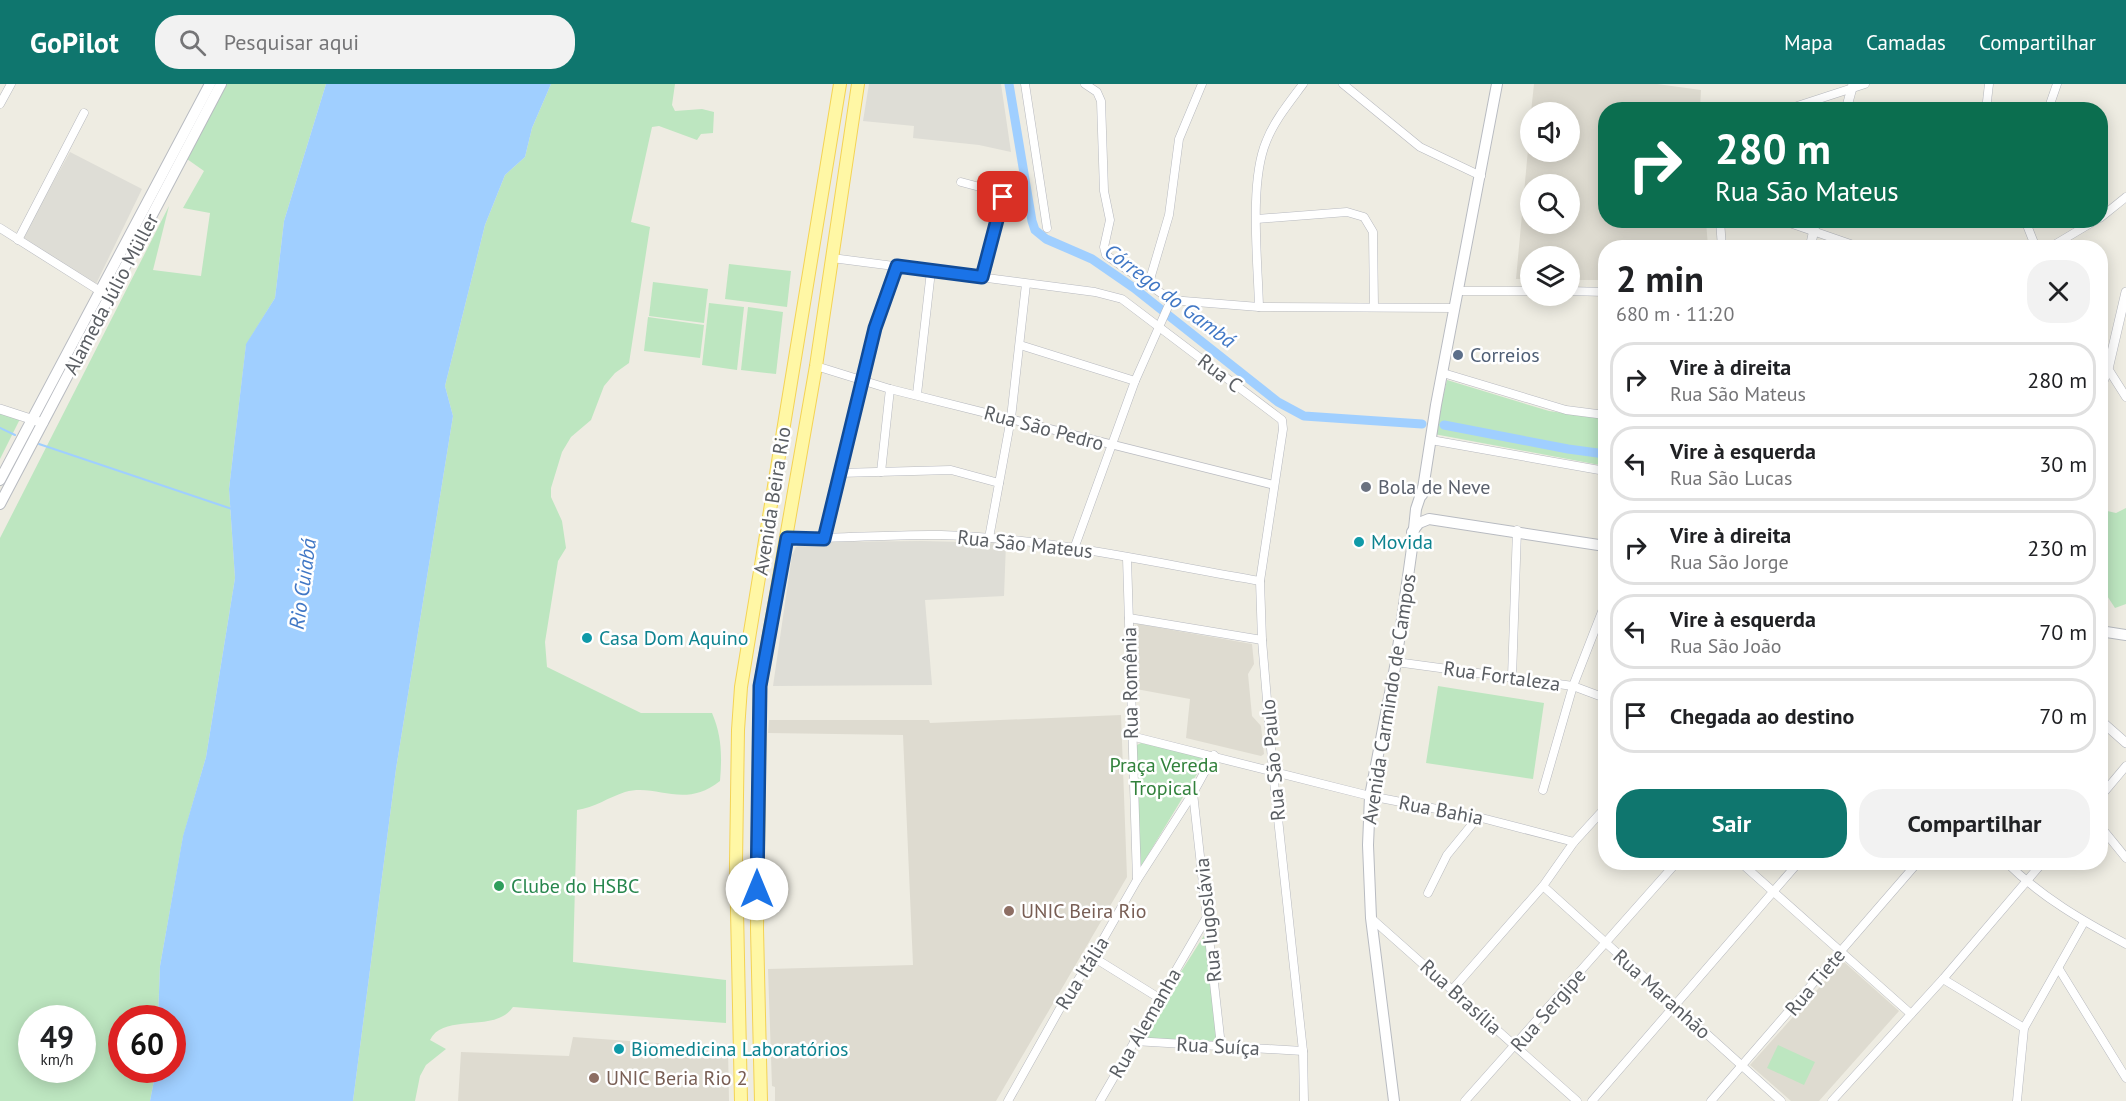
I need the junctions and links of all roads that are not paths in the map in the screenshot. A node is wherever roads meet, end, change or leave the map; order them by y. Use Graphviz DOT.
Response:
graph roads {
  1 [pos="11,84"];
  2 [pos="210,84"];
  3 [pos="221,84"];
  4 [pos="840,84"];
  5 [pos="858,84"];
  6 [pos="1025,84"];
  7 [pos="1085,84"];
  8 [pos="1202,84"];
  9 [pos="1303,84"];
  10 [pos="1343,84"];
  11 [pos="1497,84"];
  12 [pos="1865,84"];
  13 [pos="1989,84"];
  14 [pos="2057,84"];
  15 [pos="1852,86"];
  16 [pos="1807,102"];
  17 [pos="1848,102"];
  18 [pos="1987,102"];
  19 [pos="2051,102"];
  20 [pos="0,105"];
  21 [pos="84,113"];
  22 [pos="1480,176"];
  23 [pos="961,182"];
  24 [pos="2126,197"];
  25 [pos="2108,212"];
  26 [pos="1257,219"];
  27 [pos="0,228"];
  28 [pos="1047,228"];
  29 [pos="1802,228"];
  30 [pos="1814,228"];
  31 [pos="2083,228"];
  32 [pos="1813,232"];
  33 [pos="18,240"];
  34 [pos="1812,240"];
  35 [pos="1838,240"];
  36 [pos="2062,240"];
  37 [pos="832,258"];
  38 [pos="897,266"];
  39 [pos="931,271"];
  40 [pos="982,277"];
  41 [pos="1026,284"];
  42 [pos="1148,286"];
  43 [pos="1460,291"];
  44 [pos="1520,291"];
  45 [pos="1580,291"];
  46 [pos="1598,292"];
  47 [pos="2126,292"];
  48 [pos="105,295"];
  49 [pos="1170,302"];
  50 [pos="1374,307"];
  51 [pos="1258,308"];
  52 [pos="1455,308"];
  53 [pos="1159,322"];
  54 [pos="1020,345"];
  55 [pos="796,348"];
  56 [pos="816,362"];
  57 [pos="2108,369"];
  58 [pos="1443,373"];
  59 [pos="1135,381"];
  60 [pos="862,382"];
  61 [pos="2122,384"];
  62 [pos="890,389"];
  63 [pos="917,394"];
  64 [pos="2126,397"];
  65 [pos="0,409"];
  66 [pos="1598,414"];
  67 [pos="1011,418"];
  68 [pos="1282,420"];
  69 [pos="38,421"];
  70 [pos="1431,440"];
  71 [pos="1110,446"];
  72 [pos="1598,470"];
  73 [pos="881,472"];
  74 [pos="838,473"];
  75 [pos="0,480"];
  76 [pos="776,480"];
  77 [pos="999,483"];
  78 [pos="1274,485"];
  79 [pos="0,504"];
  80 [pos="1420,504"];
  81 [pos="1424,521"];
  82 [pos="1517,530"];
  83 [pos="1411,534"];
  84 [pos="787,538"];
  85 [pos="989,538"];
  86 [pos="824,539"];
  87 [pos="1598,545"];
  88 [pos="1075,546"];
  89 [pos="1412,548"];
  90 [pos="1127,558"];
  91 [pos="1260,581"];
  92 [pos="1129,618"];
  93 [pos="1598,622"];
  94 [pos="2108,632"];
  95 [pos="2126,635"];
  96 [pos="1262,640"];
  97 [pos="1396,662"];
  98 [pos="1512,677"];
  99 [pos="1573,686"];
  100 [pos="1598,695"];
  101 [pos="2108,727"];
  102 [pos="1131,736"];
  103 [pos="2126,743"];
  104 [pos="1214,754"];
  105 [pos="2126,766"];
  106 [pos="1273,772"];
  107 [pos="2108,787"];
  108 [pos="1543,790"];
  109 [pos="1193,793"];
  110 [pos="1370,796"];
  111 [pos="1598,816"];
  112 [pos="1478,817"];
  113 [pos="2108,836"];
  114 [pos="737,839"];
  115 [pos="1574,842"];
  116 [pos="757,846"];
  117 [pos="2126,858"];
  118 [pos="736,863"];
  119 [pos="756,869"];
  120 [pos="1670,870"];
  121 [pos="1749,870"];
  122 [pos="1791,870"];
  123 [pos="1911,870"];
  124 [pos="2015,870"];
  125 [pos="2036,870"];
  126 [pos="1137,880"];
  127 [pos="2026,882"];
  128 [pos="1543,886"];
  129 [pos="1773,892"];
  130 [pos="1428,893"];
  131 [pos="1208,915"];
  132 [pos="1371,918"];
  133 [pos="2084,922"];
  134 [pos="1606,943"];
  135 [pos="2126,944"];
  136 [pos="1840,951"];
  137 [pos="1093,957"];
  138 [pos="2059,969"];
  139 [pos="1943,979"];
  140 [pos="1452,990"];
  141 [pos="1159,998"];
  142 [pos="1675,1005"];
  143 [pos="1911,1014"];
  144 [pos="2024,1028"];
  145 [pos="1134,1041"];
  146 [pos="1221,1046"];
  147 [pos="1516,1047"];
  148 [pos="1303,1051"];
  149 [pos="1743,1066"];
  150 [pos="2126,1078"];
  151 [pos="741,1101"];
  152 [pos="761,1101"];
  153 [pos="1008,1101"];
  154 [pos="1100,1101"];
  155 [pos="1304,1101"];
  156 [pos="1394,1101"];
  157 [pos="1465,1101"];
  158 [pos="1577,1101"];
  159 [pos="1592,1101"];
  160 [pos="1711,1101"];
  161 [pos="1781,1101"];
  162 [pos="1832,1101"];
  163 [pos="2017,1101"];
  1 -- 20 [label="street"];
  2 -- 48 [label="main road, Alameda Júlio Müller"];
  3 -- 48 [label="main road, Alameda Júlio Müller"];
  4 -- 55 [label="main road, Avenida Beira Rio"];
  5 -- 37 [label="main road, Avenida Beira Rio"];
  6 -- 28 [label="street"];
  7 -- 42 [label="street"];
  8 -- 42 [label="street"];
  9 -- 26 [label="street"];
  10 -- 22 [label="street"];
  11 -- 22 [label="main road, Avenida Carmindo de Campos"];
  12 -- 15 [label="street"];
  13 -- 18 [label="street"];
  14 -- 19 [label="street"];
  15 -- 16 [label="street"];
  15 -- 17 [label="street"];
  21 -- 33 [label="street"];
  22 -- 43 [label="main road, Avenida Carmindo de Campos"];
  23 -- 40 [label="street"];
  24 -- 25 [label="street"];
  26 -- 50 [label="street"];
  26 -- 51 [label="street"];
  27 -- 33 [label="street"];
  29 -- 32 [label="street"];
  30 -- 32 [label="street"];
  31 -- 36 [label="street"];
  32 -- 34 [label="street"];
  32 -- 35 [label="street"];
  33 -- 48 [label="street"];
  37 -- 38 [label="street, Rua C"];
  37 -- 56 [label="main road, Avenida Beira Rio"];
  38 -- 39 [label="street, Rua C"];
  38 -- 60 [label="street"];
  39 -- 40 [label="street, Rua C"];
  39 -- 63 [label="street"];
  40 -- 41 [label="street, Rua C"];
  41 -- 53 [label="street, Rua C"];
  41 -- 54 [label="street"];
  42 -- 49 [label="street"];
  43 -- 44 [label="street"];
  43 -- 52 [label="main road, Avenida Carmindo de Campos"];
  45 -- 46 [label="street"];
  47 -- 57 [label="street"];
  48 -- 69 [label="main road, Alameda Júlio Müller"];
  49 -- 51 [label="street"];
  49 -- 53 [label="street"];
  50 -- 51 [label="street"];
  50 -- 52 [label="street"];
  52 -- 58 [label="main road, Avenida Carmindo de Campos"];
  53 -- 59 [label="street"];
  53 -- 68 [label="street, Rua C"];
  54 -- 59 [label="street"];
  54 -- 67 [label="street"];
  55 -- 56 [label="main road"];
  55 -- 76 [label="main road, Avenida Beira Rio"];
  56 -- 60 [label="street, Rua São Pedro"];
  56 -- 84 [label="main road, Avenida Beira Rio"];
  57 -- 61 [label="street"];
  58 -- 66 [label="street"];
  58 -- 70 [label="main road, Avenida Carmindo de Campos"];
  59 -- 71 [label="street"];
  60 -- 62 [label="street, Rua São Pedro"];
  60 -- 74 [label="street"];
  61 -- 64 [label="street"];
  62 -- 63 [label="street, Rua São Pedro"];
  62 -- 73 [label="street"];
  63 -- 67 [label="street, Rua São Pedro"];
  65 -- 69 [label="street"];
  67 -- 71 [label="street, Rua São Pedro"];
  67 -- 77 [label="street"];
  68 -- 78 [label="street, Rua São Paulo"];
  69 -- 75 [label="main road, Alameda Júlio Müller"];
  69 -- 79 [label="main road, Alameda Júlio Müller"];
  70 -- 72 [label="street"];
  70 -- 80 [label="main road, Avenida Carmindo de Campos"];
  71 -- 78 [label="street, Rua São Pedro"];
  71 -- 88 [label="street"];
  73 -- 74 [label="street"];
  73 -- 77 [label="street"];
  74 -- 86 [label="street"];
  76 -- 84 [label="main road"];
  76 -- 114 [label="main road, Avenida Beira Rio"];
  77 -- 85 [label="street"];
  78 -- 91 [label="street, Rua São Paulo"];
  80 -- 81 [label="main road"];
  80 -- 83 [label="main road, Avenida Carmindo de Campos"];
  81 -- 82 [label="main road"];
  81 -- 83 [label="main road"];
  81 -- 89 [label="main road, Avenida Carmindo de Campos"];
  82 -- 87 [label="main road"];
  82 -- 98 [label="street"];
  83 -- 89 [label="main road, Avenida Carmindo de Campos"];
  84 -- 86 [label="street, Rua São Mateus"];
  84 -- 116 [label="main road, Avenida Beira Rio"];
  85 -- 86 [label="street, Rua São Mateus"];
  85 -- 88 [label="street, Rua São Mateus"];
  88 -- 90 [label="street, Rua São Mateus"];
  89 -- 97 [label="main road, Avenida Carmindo de Campos"];
  90 -- 91 [label="street, Rua São Mateus"];
  90 -- 92 [label="street, Rua Romênia"];
  91 -- 96 [label="street, Rua São Paulo"];
  92 -- 96 [label="street"];
  92 -- 102 [label="street, Rua Romênia"];
  93 -- 99 [label="street"];
  94 -- 95 [label="main road"];
  96 -- 106 [label="street, Rua São Paulo"];
  97 -- 98 [label="street, Rua Fortaleza"];
  97 -- 110 [label="main road, Avenida Carmindo de Campos"];
  98 -- 99 [label="street, Rua Fortaleza"];
  99 -- 100 [label="street, Rua Fortaleza"];
  99 -- 108 [label="street"];
  101 -- 103 [label="street"];
  102 -- 104 [label="street"];
  102 -- 126 [label="street, Rua Romênia"];
  104 -- 106 [label="street"];
  104 -- 109 [label="street, Rua Itália"];
  105 -- 107 [label="street"];
  106 -- 110 [label="street, Rua Bahia"];
  106 -- 148 [label="street, Rua São Paulo"];
  109 -- 126 [label="street, Rua Itália"];
  109 -- 131 [label="street, Rua Iugoslávia"];
  110 -- 112 [label="street, Rua Bahia"];
  110 -- 132 [label="main road, Avenida Carmindo de Campos"];
  111 -- 115 [label="street"];
  112 -- 115 [label="street, Rua Bahia"];
  112 -- 130 [label="street"];
  113 -- 117 [label="street"];
  114 -- 116 [label="main road"];
  114 -- 118 [label="main road, Avenida Beira Rio"];
  115 -- 128 [label="street"];
  116 -- 119 [label="main road, Avenida Beira Rio"];
  118 -- 119 [label="main road"];
  118 -- 151 [label="main road, Avenida Beira Rio"];
  119 -- 152 [label="main road, Avenida Beira Rio"];
  120 -- 134 [label="street, Rua Sergipe"];
  121 -- 129 [label="street"];
  122 -- 129 [label="street"];
  123 -- 136 [label="street, Rua Tiete"];
  124 -- 127 [label="street"];
  125 -- 127 [label="street"];
  126 -- 137 [label="street, Rua Itália"];
  127 -- 133 [label="street"];
  127 -- 139 [label="street"];
  128 -- 134 [label="street, Rua Maranhão"];
  128 -- 140 [label="street"];
  129 -- 136 [label="street"];
  129 -- 142 [label="street"];
  131 -- 141 [label="street, Rua Alemanha"];
  131 -- 146 [label="street, Rua Iugoslávia"];
  132 -- 140 [label="street, Rua Brasília"];
  132 -- 156 [label="main road, Avenida Carmindo de Campos"];
  133 -- 135 [label="street"];
  133 -- 138 [label="street"];
  134 -- 142 [label="street, Rua Maranhão"];
  134 -- 147 [label="street, Rua Sergipe"];
  136 -- 143 [label="street"];
  136 -- 149 [label="street, Rua Tiete"];
  137 -- 141 [label="street"];
  137 -- 153 [label="street, Rua Itália"];
  138 -- 144 [label="street"];
  138 -- 150 [label="street"];
  139 -- 143 [label="street"];
  139 -- 144 [label="street"];
  140 -- 147 [label="street, Rua Brasília"];
  141 -- 145 [label="street, Rua Alemanha"];
  142 -- 149 [label="street, Rua Maranhão"];
  142 -- 159 [label="street"];
  143 -- 162 [label="street"];
  144 -- 163 [label="street"];
  145 -- 146 [label="street, Rua Suíça"];
  145 -- 154 [label="street, Rua Alemanha"];
  146 -- 148 [label="street, Rua Suíça"];
  147 -- 157 [label="street, Rua Sergipe"];
  147 -- 158 [label="street, Rua Brasília"];
  148 -- 155 [label="street, Rua São Paulo"];
  149 -- 160 [label="street, Rua Tiete"];
  149 -- 161 [label="street, Rua Maranhão"];
}
